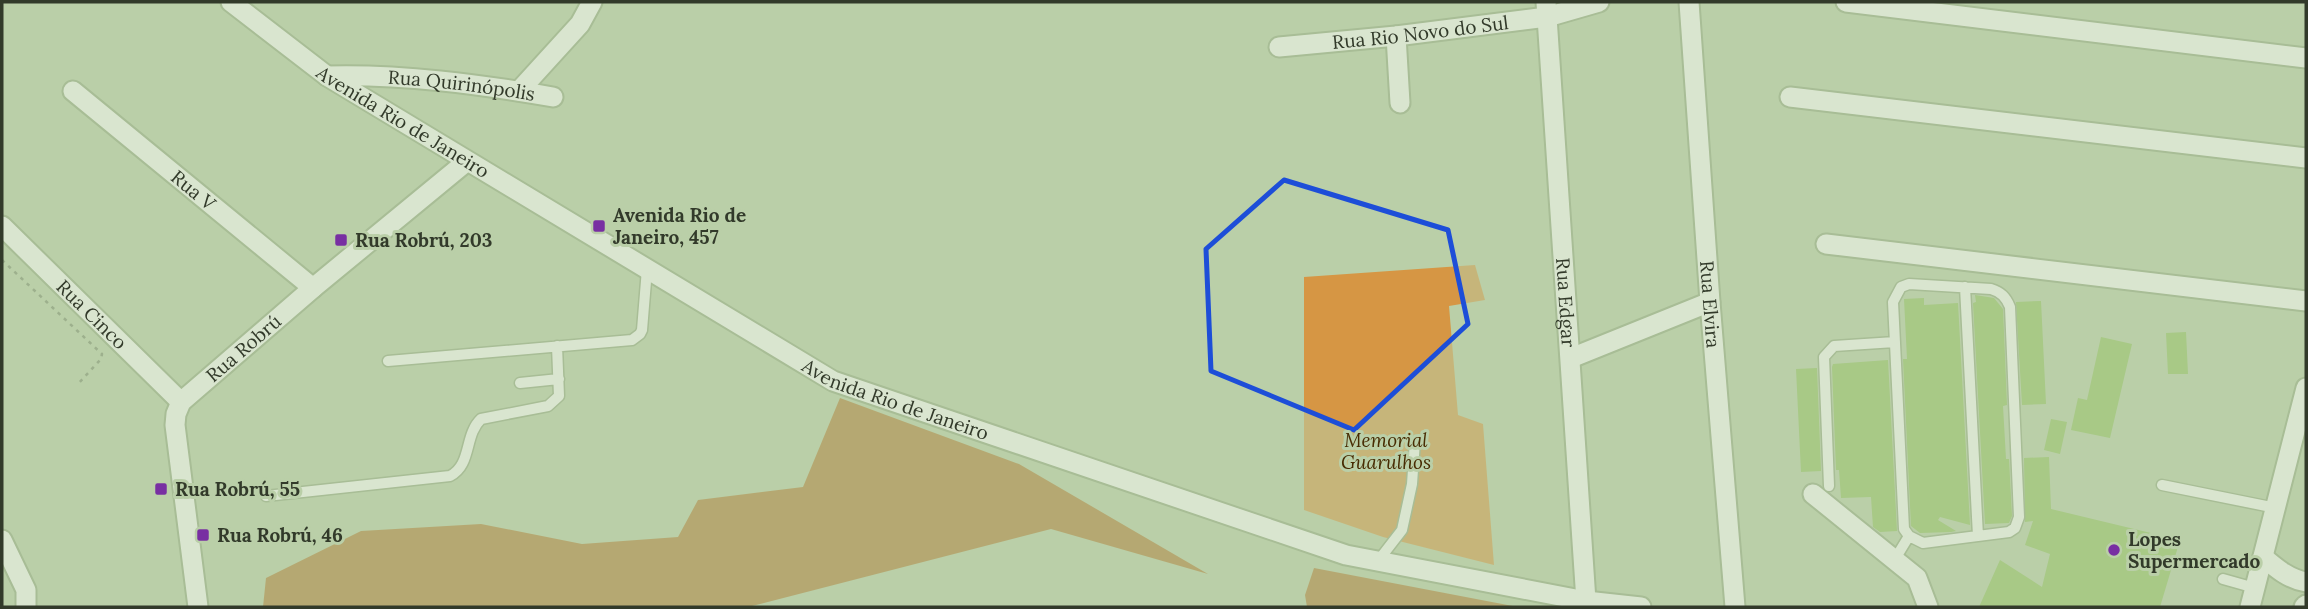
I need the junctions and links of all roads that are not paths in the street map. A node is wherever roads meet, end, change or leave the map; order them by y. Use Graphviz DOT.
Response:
graph roads {
  1 [pos="231,2"];
  2 [pos="592,2"];
  3 [pos="1599,2"];
  4 [pos="1689,2"];
  5 [pos="1846,2"];
  6 [pos="1546,10"];
  7 [pos="1395,36"];
  8 [pos="1279,47"];
  9 [pos="2306,58"];
  10 [pos="327,76"];
  11 [pos="73,91"];
  12 [pos="519,91"];
  13 [pos="553,97"];
  14 [pos="1790,97"];
  15 [pos="1400,103"];
  16 [pos="2306,158"];
  17 [pos="466,162"];
  18 [pos="2,226"];
  19 [pos="1826,244"];
  20 [pos="647,268"];
  21 [pos="1965,287"];
  22 [pos="313,288"];
  23 [pos="2306,300"];
  24 [pos="1710,302"];
  25 [pos="1895,342"];
  26 [pos="557,346"];
  27 [pos="1571,358"];
  28 [pos="388,361"];
  29 [pos="559,379"];
  30 [pos="520,383"];
  31 [pos="2306,388"];
  32 [pos="181,402"];
  33 [pos="1415,441"];
  34 [pos="2162,485"];
  35 [pos="1821,490"];
  36 [pos="267,496"];
  37 [pos="2276,508"];
  38 [pos="1909,536"];
  39 [pos="1978,536"];
  40 [pos="2,540"];
  41 [pos="2263,557"];
  42 [pos="1895,559"];
  43 [pos="1377,561"];
  44 [pos="2223,579"];
  45 [pos="2306,582"];
  46 [pos="2253,598"];
  47 [pos="1586,601"];
  48 [pos="26,607"];
  49 [pos="198,607"];
  50 [pos="1641,607"];
  51 [pos="1735,607"];
  52 [pos="1928,607"];
  1 -- 10 [label="street, Avenida Rio de Janeiro"];
  2 -- 12 [label="street"];
  3 -- 6 [label="street, Rua Rio Novo do Sul"];
  4 -- 24 [label="street, Rua Elvira"];
  5 -- 9 [label="street"];
  6 -- 7 [label="street, Rua Rio Novo do Sul"];
  6 -- 27 [label="street, Rua Edgar"];
  7 -- 8 [label="street, Rua Rio Novo do Sul"];
  7 -- 15 [label="street"];
  10 -- 12 [label="street, Rua Quirinópolis"];
  10 -- 17 [label="street, Avenida Rio de Janeiro"];
  11 -- 22 [label="street, Rua V"];
  12 -- 13 [label="street, Rua Quirinópolis"];
  14 -- 16 [label="street"];
  17 -- 20 [label="street, Avenida Rio de Janeiro"];
  17 -- 22 [label="street, Rua Robrú"];
  18 -- 32 [label="street, Rua Cinco"];
  19 -- 23 [label="street"];
  20 -- 26 [label="lane"];
  20 -- 43 [label="street, Avenida Rio de Janeiro"];
  21 -- 25 [label="lane"];
  21 -- 39 [label="lane"];
  21 -- 39 [label="lane"];
  22 -- 32 [label="street, Rua Robrú"];
  24 -- 27 [label="street"];
  24 -- 51 [label="street, Rua Elvira"];
  25 -- 35 [label="lane"];
  25 -- 38 [label="lane"];
  26 -- 28 [label="lane"];
  26 -- 29 [label="lane"];
  27 -- 47 [label="street, Rua Edgar"];
  29 -- 30 [label="lane"];
  29 -- 36 [label="lane"];
  31 -- 37 [label="street"];
  32 -- 49 [label="street"];
  33 -- 43 [label="lane"];
  34 -- 37 [label="lane"];
  35 -- 42 [label="street"];
  37 -- 41 [label="street"];
  38 -- 39 [label="lane"];
  38 -- 42 [label="lane"];
  40 -- 48 [label="street"];
  41 -- 45 [label="street"];
  41 -- 46 [label="street"];
  42 -- 52 [label="street"];
  43 -- 47 [label="street, Avenida Rio de Janeiro"];
  44 -- 46 [label="lane"];
  47 -- 50 [label="street, Avenida Rio de Janeiro"];
}
